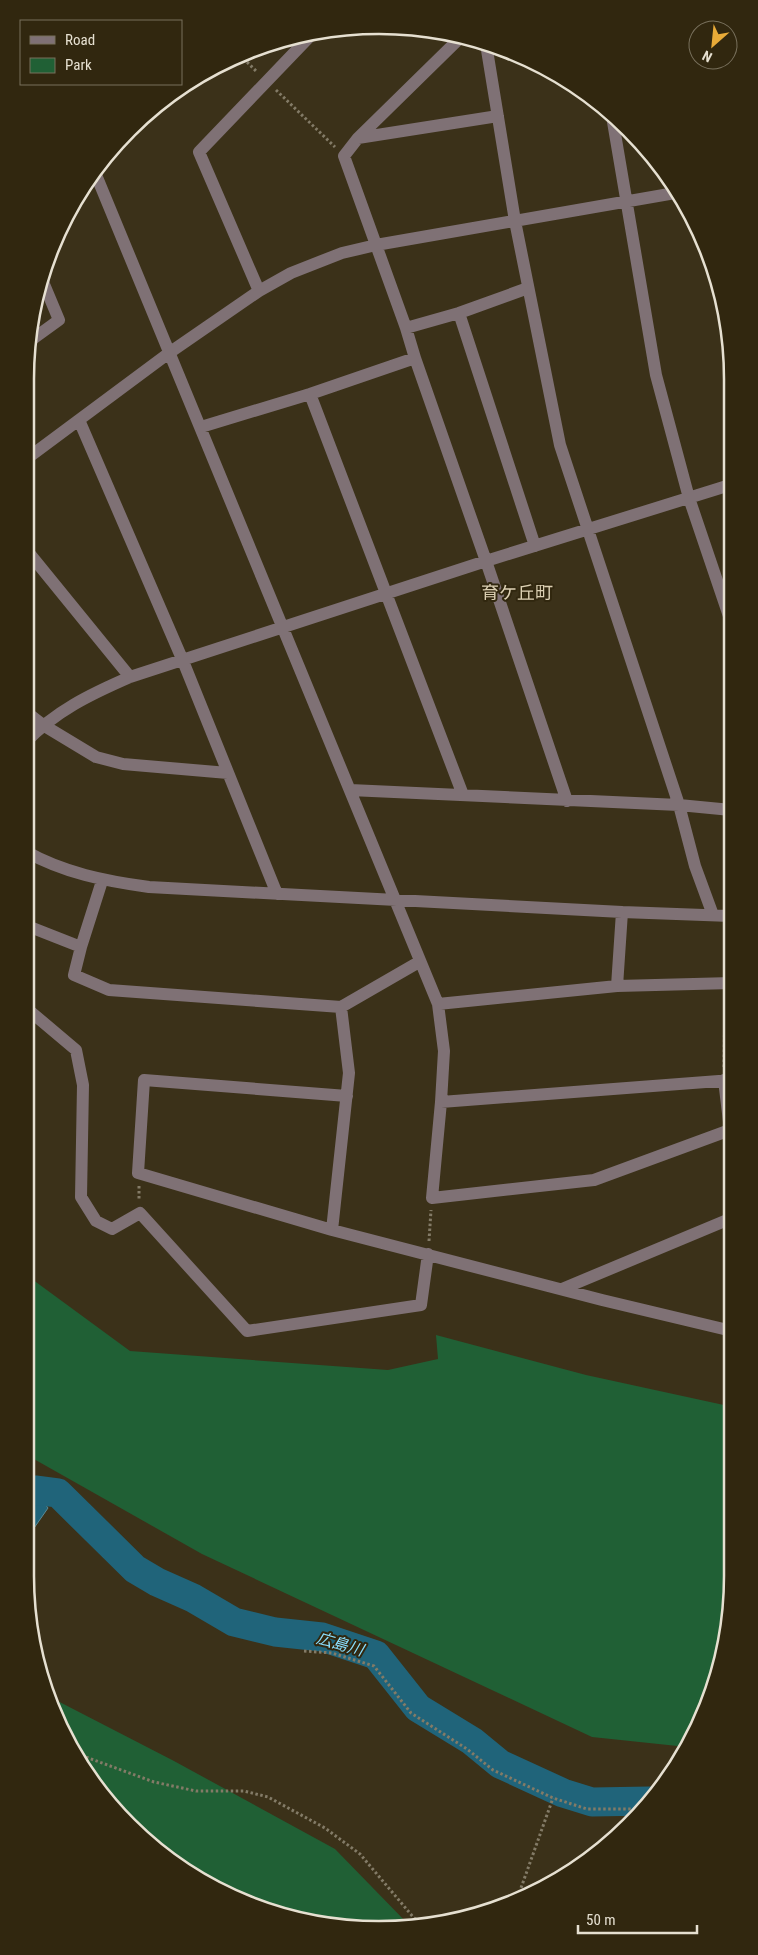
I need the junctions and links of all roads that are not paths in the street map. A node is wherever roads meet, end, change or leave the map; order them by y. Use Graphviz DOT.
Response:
graph roads {
  1 [pos="305,42"];
  2 [pos="455,43"];
  3 [pos="487,51"];
  4 [pos="498,116"];
  5 [pos="614,126"];
  6 [pos="358,138"];
  7 [pos="95,183"];
  8 [pos="671,195"];
  9 [pos="627,201"];
  10 [pos="515,222"];
  11 [pos="376,245"];
  12 [pos="528,288"];
  13 [pos="46,289"];
  14 [pos="258,291"];
  15 [pos="459,313"];
  16 [pos="406,328"];
  17 [pos="37,336"];
  18 [pos="169,353"];
  19 [pos="415,358"];
  20 [pos="310,394"];
  21 [pos="79,420"];
  22 [pos="200,427"];
  23 [pos="34,453"];
  24 [pos="724,487"];
  25 [pos="689,498"];
  26 [pos="588,530"];
  27 [pos="535,546"];
  28 [pos="34,559"];
  29 [pos="486,561"];
  30 [pos="385,594"];
  31 [pos="724,601"];
  32 [pos="283,628"];
  33 [pos="183,660"];
  34 [pos="130,677"];
  35 [pos="34,718"];
  36 [pos="43,725"];
  37 [pos="34,734"];
  38 [pos="228,773"];
  39 [pos="350,790"];
  40 [pos="463,795"];
  41 [pos="567,801"];
  42 [pos="679,805"];
  43 [pos="724,809"];
  44 [pos="34,856"];
  45 [pos="102,881"];
  46 [pos="277,894"];
  47 [pos="393,900"];
  48 [pos="622,912"];
  49 [pos="713,916"];
  50 [pos="724,916"];
  51 [pos="34,929"];
  52 [pos="81,947"];
  53 [pos="419,962"];
  54 [pos="724,983"];
  55 [pos="616,986"];
  56 [pos="438,1004"];
  57 [pos="341,1007"];
  58 [pos="34,1015"];
  59 [pos="724,1080"];
  60 [pos="347,1096"];
  61 [pos="441,1102"];
  62 [pos="724,1132"];
  63 [pos="724,1221"];
  64 [pos="332,1230"];
  65 [pos="428,1254"];
  66 [pos="562,1288"];
  67 [pos="724,1327"];
  1 -- 14 [label="street"];
  2 -- 6 [label="street"];
  3 -- 4 [label="street"];
  4 -- 6 [label="street"];
  4 -- 10 [label="street"];
  5 -- 9 [label="street"];
  6 -- 11 [label="street"];
  7 -- 18 [label="street"];
  8 -- 9 [label="street"];
  9 -- 10 [label="street"];
  9 -- 25 [label="street"];
  10 -- 11 [label="street"];
  10 -- 12 [label="street"];
  11 -- 14 [label="street"];
  11 -- 16 [label="street"];
  12 -- 15 [label="street"];
  12 -- 26 [label="street"];
  13 -- 17 [label="street"];
  14 -- 18 [label="street"];
  15 -- 16 [label="street"];
  15 -- 27 [label="street"];
  16 -- 19 [label="street"];
  18 -- 21 [label="street"];
  18 -- 22 [label="street"];
  19 -- 20 [label="street"];
  19 -- 29 [label="street"];
  20 -- 22 [label="street"];
  20 -- 30 [label="street"];
  21 -- 23 [label="street"];
  21 -- 33 [label="street"];
  22 -- 32 [label="street"];
  24 -- 25 [label="street"];
  25 -- 26 [label="street"];
  25 -- 31 [label="street"];
  26 -- 27 [label="street"];
  26 -- 42 [label="street"];
  27 -- 29 [label="street"];
  28 -- 34 [label="street"];
  29 -- 30 [label="street"];
  29 -- 41 [label="street"];
  30 -- 32 [label="street"];
  30 -- 40 [label="street"];
  32 -- 33 [label="street"];
  32 -- 39 [label="street"];
  33 -- 34 [label="street"];
  33 -- 38 [label="street"];
  34 -- 36 [label="street"];
  35 -- 36 [label="street"];
  36 -- 37 [label="street"];
  36 -- 38 [label="street"];
  38 -- 46 [label="street"];
  39 -- 40 [label="street"];
  39 -- 47 [label="street"];
  40 -- 41 [label="street"];
  41 -- 42 [label="street"];
  42 -- 43 [label="street"];
  42 -- 49 [label="street"];
  44 -- 45 [label="street"];
  45 -- 46 [label="street"];
  45 -- 52 [label="street"];
  46 -- 47 [label="street"];
  47 -- 48 [label="street"];
  47 -- 53 [label="street"];
  48 -- 49 [label="street"];
  48 -- 55 [label="street"];
  49 -- 50 [label="street"];
  51 -- 52 [label="street"];
  52 -- 57 [label="street"];
  53 -- 56 [label="street"];
  53 -- 57 [label="street"];
  54 -- 55 [label="street"];
  55 -- 56 [label="street"];
  56 -- 61 [label="street"];
  57 -- 60 [label="street"];
  58 -- 65 [label="street"];
  59 -- 61 [label="street"];
  60 -- 64 [label="street"];
  60 -- 64 [label="street"];
  61 -- 62 [label="street"];
  63 -- 66 [label="street"];
  64 -- 65 [label="street"];
  65 -- 66 [label="street"];
  66 -- 67 [label="street"];
}
